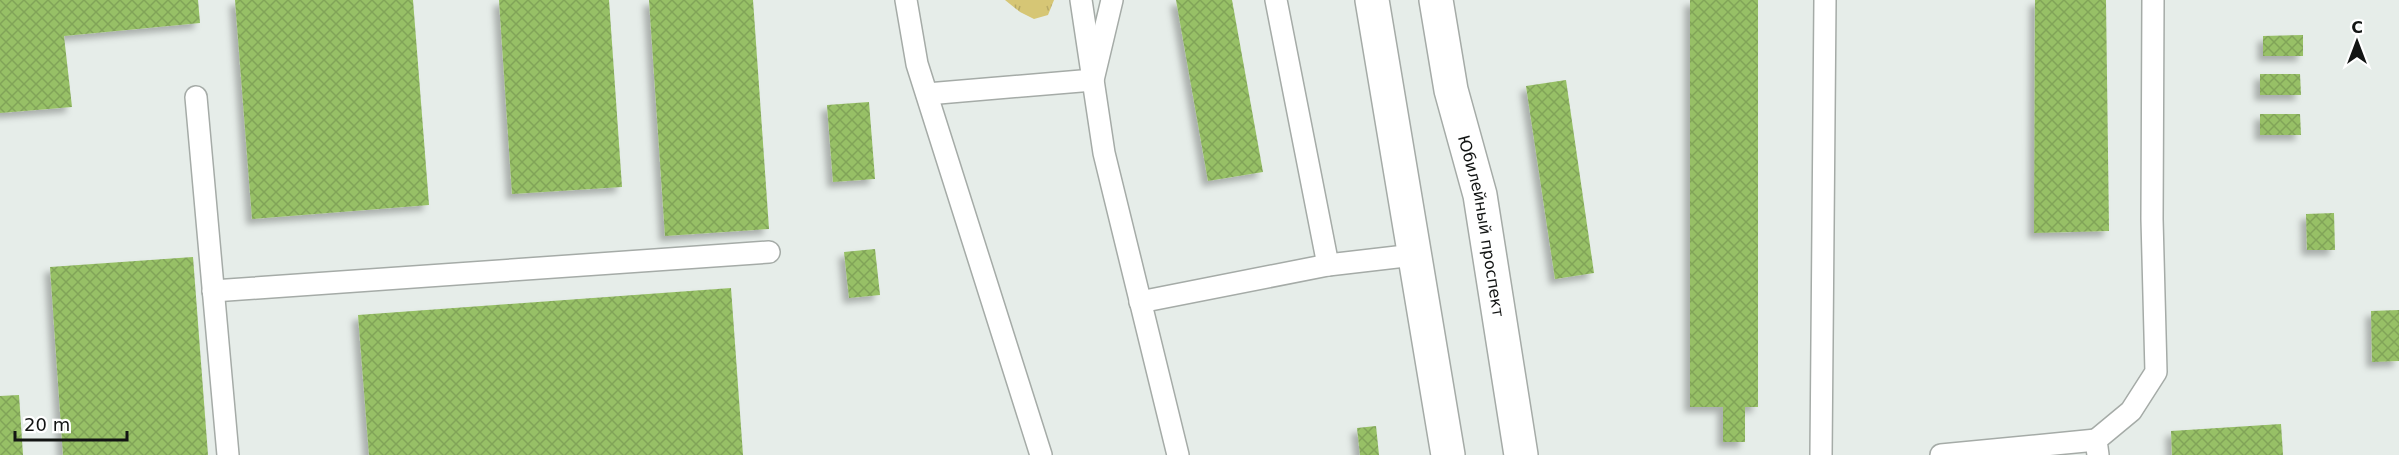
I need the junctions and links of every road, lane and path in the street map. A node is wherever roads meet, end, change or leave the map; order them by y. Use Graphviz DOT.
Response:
graph roads {
  1 [pos="906,0"];
  2 [pos="1081,0"];
  3 [pos="1112,0"];
  4 [pos="1276,0"];
  5 [pos="1372,0"];
  6 [pos="1436,0"];
  7 [pos="1825,0"];
  8 [pos="2153,0"];
  9 [pos="1093,81"];
  10 [pos="927,94"];
  11 [pos="196,97"];
  12 [pos="769,252"];
  13 [pos="1414,255"];
  14 [pos="1328,265"];
  15 [pos="213,291"];
  16 [pos="1140,302"];
  17 [pos="2097,448"];
  18 [pos="228,455"];
  19 [pos="1041,455"];
  20 [pos="1178,455"];
  21 [pos="1448,455"];
  22 [pos="1521,455"];
  23 [pos="1821,455"];
  24 [pos="1941,455"];
  1 -- 10 [label="lane"];
  2 -- 9 [label="lane"];
  3 -- 9 [label="lane"];
  4 -- 14 [label="lane"];
  5 -- 13 [label="main road"];
  6 -- 22 [label="main road, Юбилейный проспект"];
  7 -- 23 [label="lane"];
  8 -- 17 [label="lane"];
  9 -- 10 [label="lane"];
  9 -- 16 [label="lane"];
  10 -- 19 [label="lane"];
  11 -- 15 [label="lane"];
  12 -- 15 [label="lane"];
  13 -- 14 [label="lane"];
  13 -- 21 [label="main road"];
  14 -- 16 [label="lane"];
  15 -- 18 [label="lane"];
  16 -- 20 [label="lane"];
  17 -- 24 [label="lane"];
}
